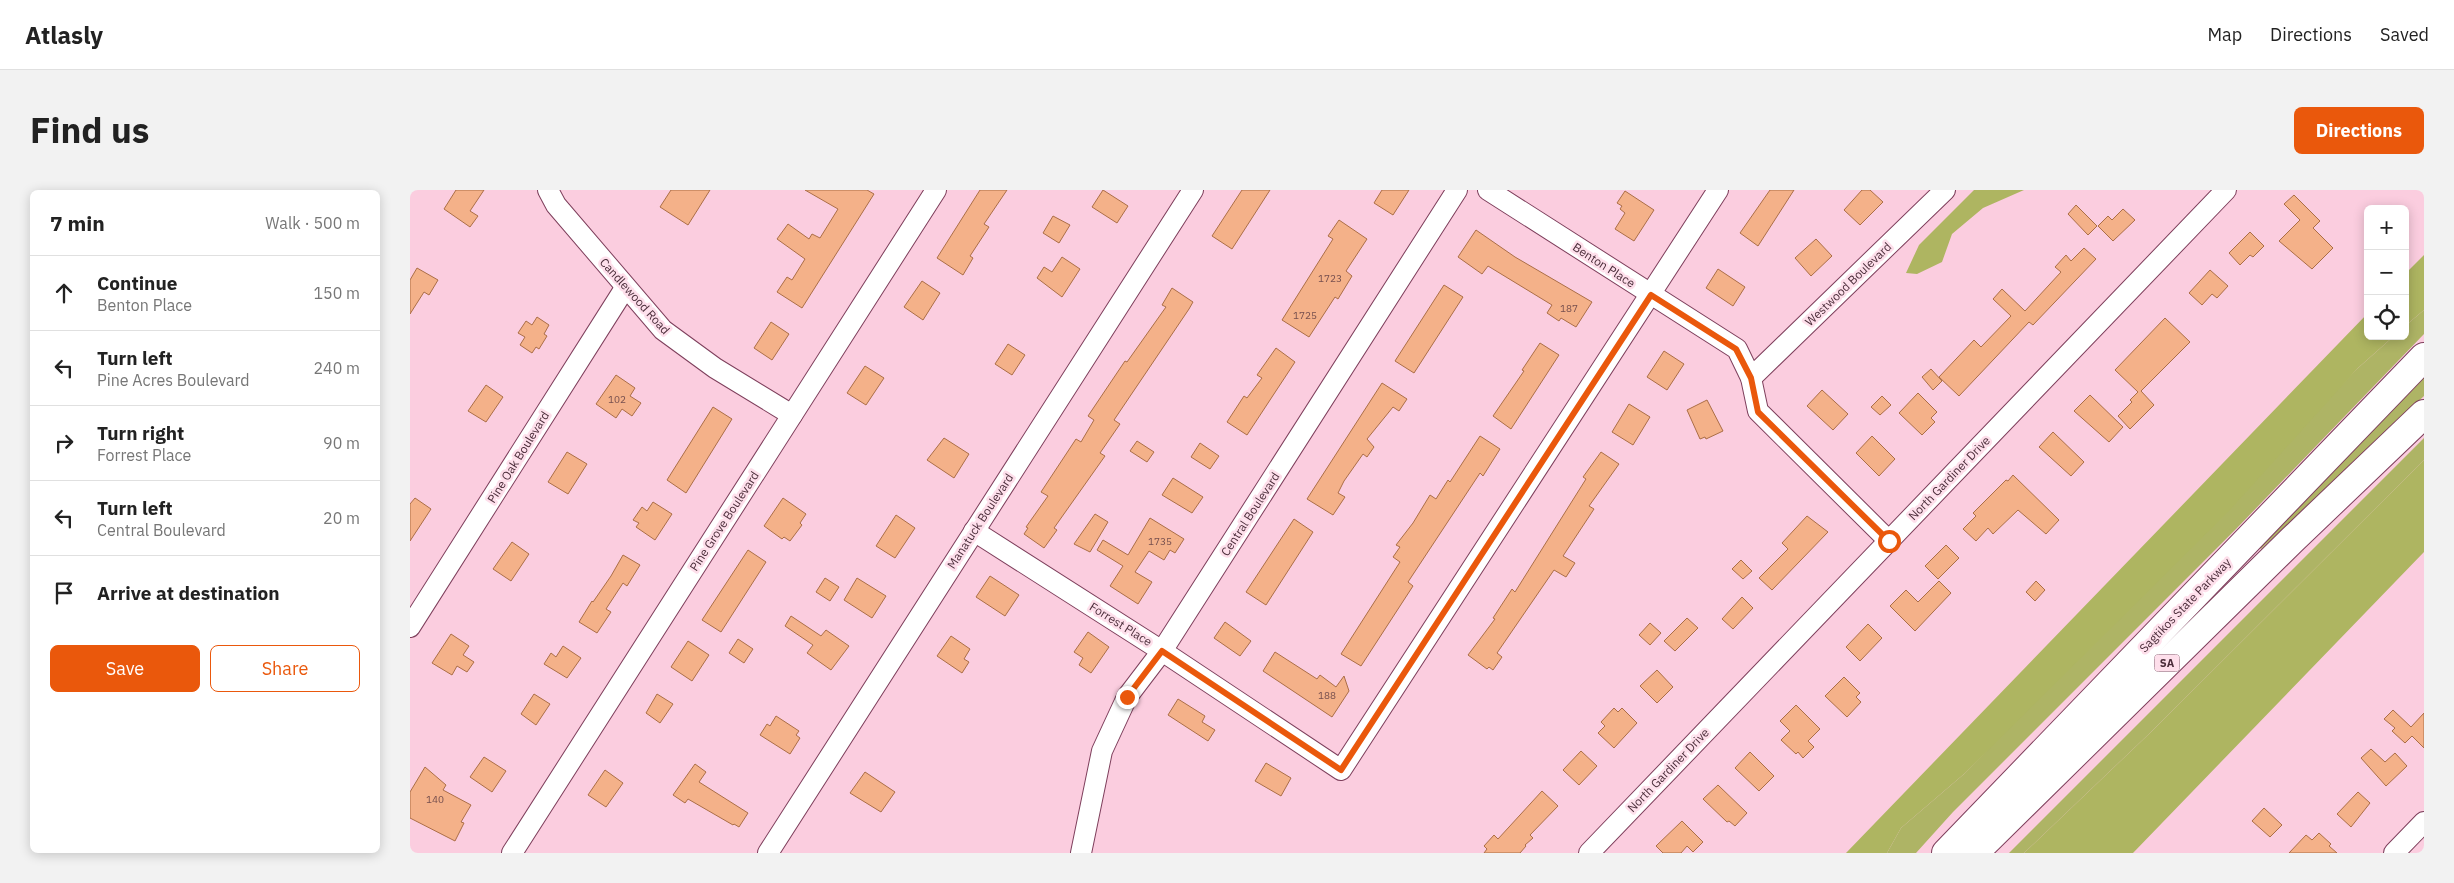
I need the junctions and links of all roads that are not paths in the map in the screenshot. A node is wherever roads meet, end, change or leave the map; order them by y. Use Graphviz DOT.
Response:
graph roads {
  1 [pos="548,190"];
  2 [pos="936,190"];
  3 [pos="1193,190"];
  4 [pos="1457,190"];
  5 [pos="1488,190"];
  6 [pos="1718,190"];
  7 [pos="1945,190"];
  8 [pos="2226,190"];
  9 [pos="626,288"];
  10 [pos="1651,295"];
  11 [pos="2424,357"];
  12 [pos="1751,378"];
  13 [pos="2424,414"];
  14 [pos="792,415"];
  15 [pos="974,531"];
  16 [pos="1889,541"];
  17 [pos="410,626"];
  18 [pos="1162,651"];
  19 [pos="2042,786"];
  20 [pos="2424,822"];
  21 [pos="512,853"];
  22 [pos="768,853"];
  23 [pos="1081,853"];
  24 [pos="1589,853"];
  25 [pos="1946,853"];
  26 [pos="1974,853"];
  27 [pos="1989,853"];
  28 [pos="2394,853"];
  1 -- 9 [label="street, Candlewood Road"];
  2 -- 14 [label="street, Pine Grove Boulevard"];
  3 -- 15 [label="street, Manatuck Boulevard"];
  4 -- 18 [label="street, Central Boulevard"];
  5 -- 10 [label="street, Benton Place"];
  6 -- 10 [label="street"];
  7 -- 12 [label="street, Westwood Boulevard"];
  8 -- 16 [label="street, North Gardiner Drive"];
  9 -- 14 [label="street, Candlewood Road"];
  9 -- 17 [label="street, Pine Oak Boulevard"];
  10 -- 12 [label="street, Benton Place"];
  10 -- 18 [label="street, Forrest Place"];
  11 -- 25 [label="highway, Sagtikos State Parkway / SA"];
  12 -- 16 [label="street, Benton Place"];
  13 -- 19 [label="highway, SA"];
  14 -- 21 [label="street, Pine Grove Boulevard"];
  15 -- 18 [label="street, Forrest Place"];
  15 -- 22 [label="street, Manatuck Boulevard"];
  16 -- 24 [label="street, North Gardiner Drive"];
  18 -- 23 [label="street, Central Boulevard"];
  19 -- 26 [label="highway, SA"];
  19 -- 27 [label="highway"];
  20 -- 28 [label="street"];
}
